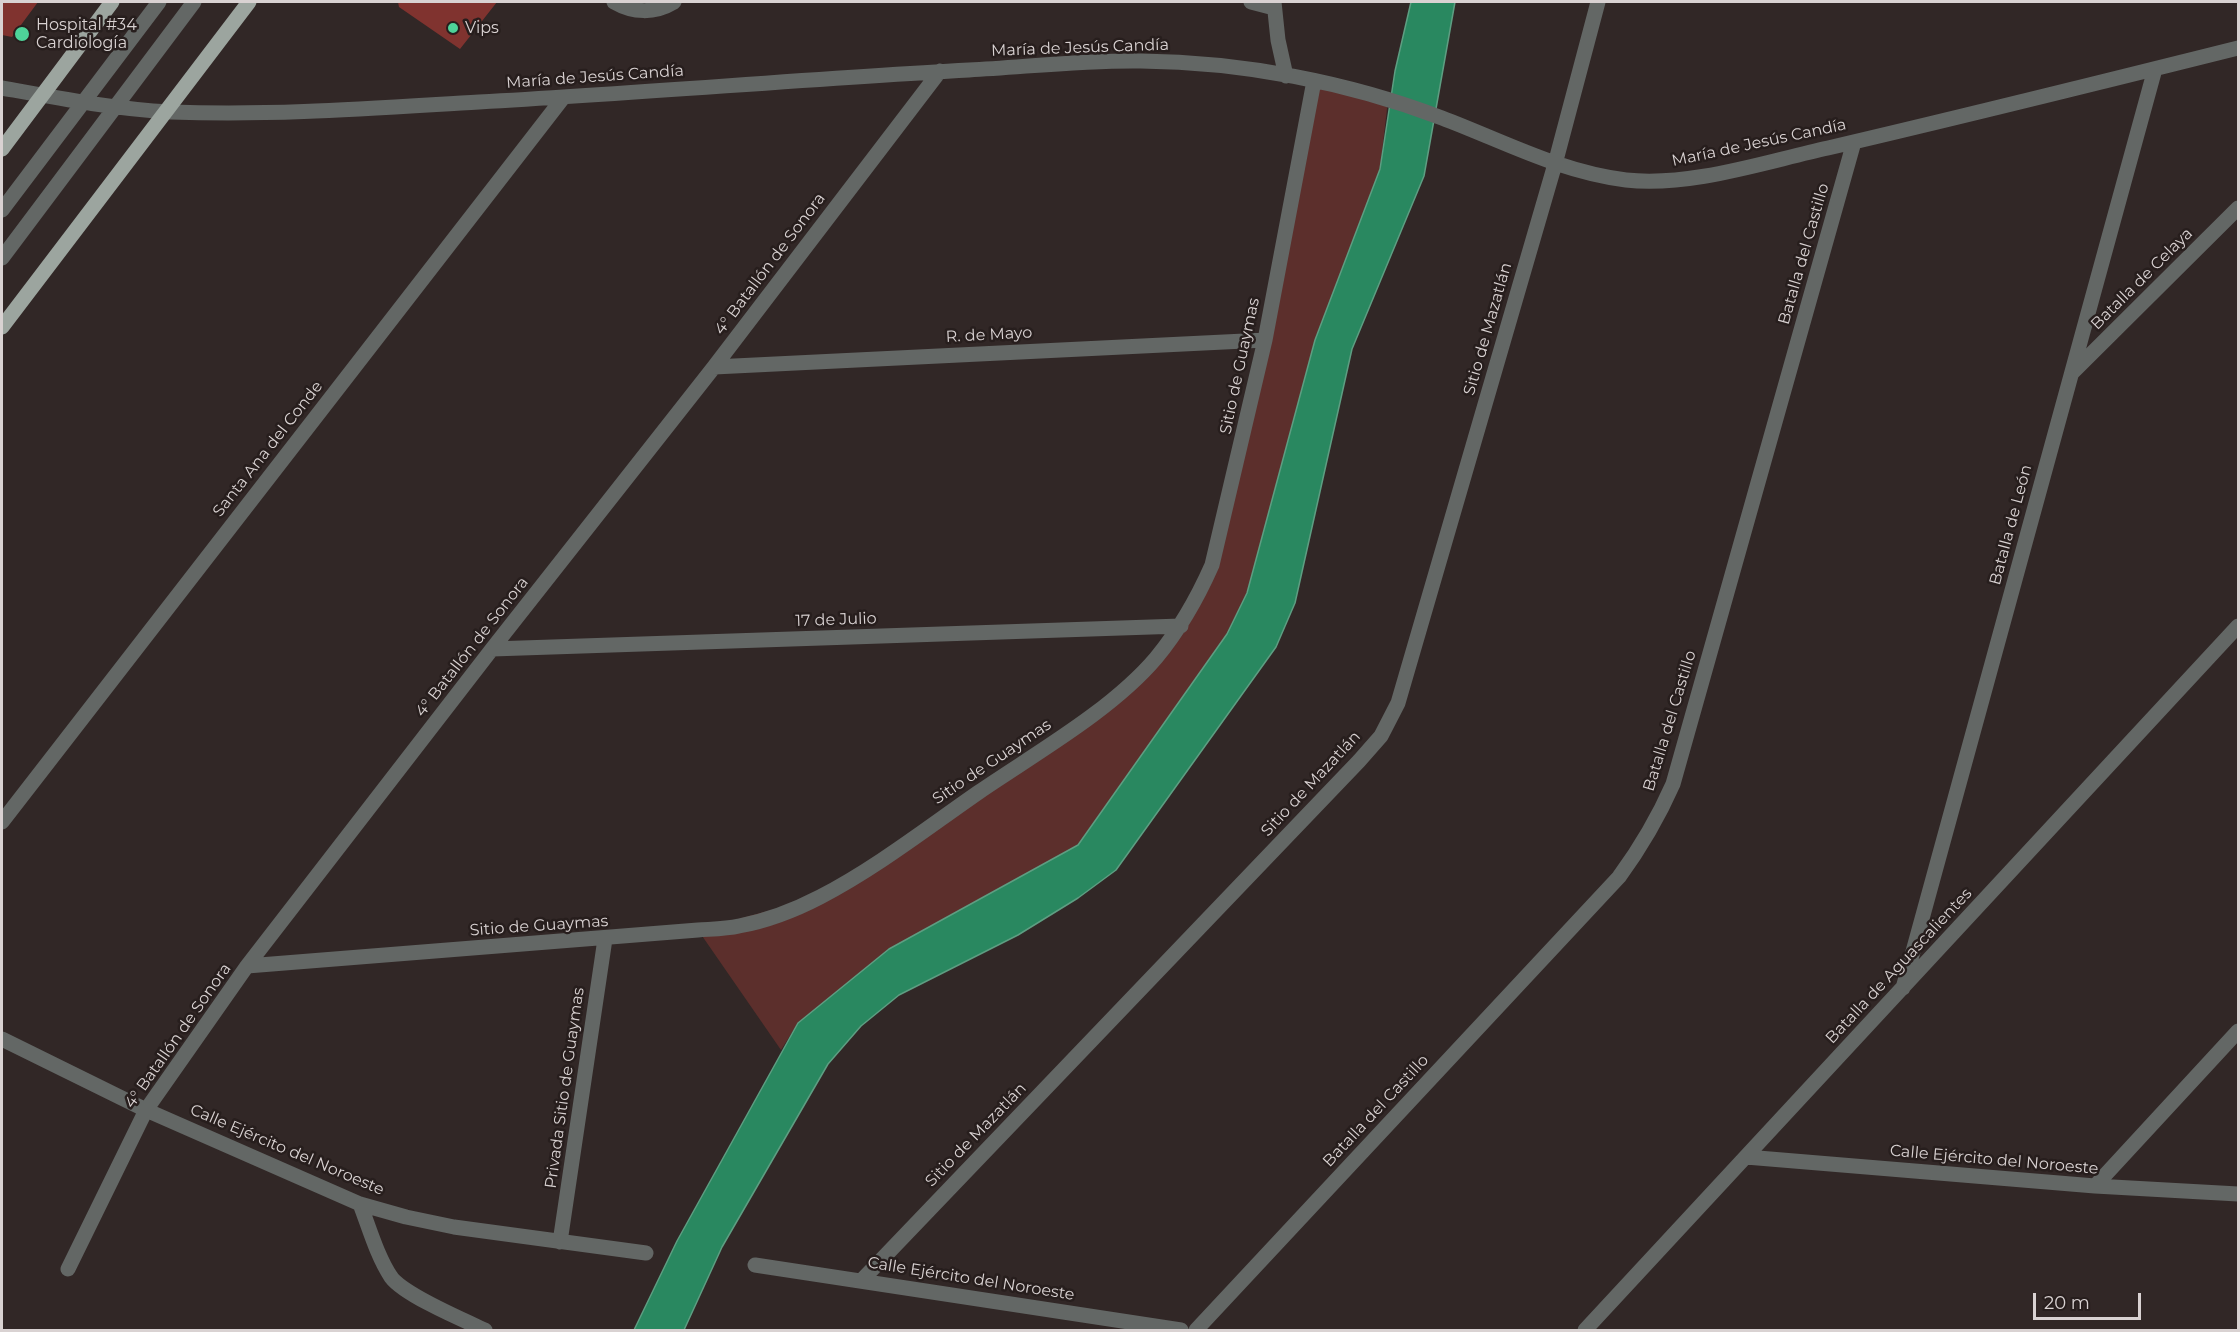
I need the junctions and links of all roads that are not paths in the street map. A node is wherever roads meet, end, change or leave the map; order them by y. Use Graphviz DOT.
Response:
graph roads {
  1 [pos="112,2"];
  2 [pos="159,2"];
  3 [pos="194,2"];
  4 [pos="249,2"];
  5 [pos="614,2"];
  6 [pos="674,2"];
  7 [pos="1251,2"];
  8 [pos="1598,2"];
  9 [pos="1274,5"];
  10 [pos="2238,48"];
  11 [pos="2155,69"];
  12 [pos="940,72"];
  13 [pos="1286,76"];
  14 [pos="1314,81"];
  15 [pos="2,88"];
  16 [pos="41,95"];
  17 [pos="563,98"];
  18 [pos="82,103"];
  19 [pos="117,106"];
  20 [pos="165,112"];
  21 [pos="1854,142"];
  22 [pos="2,150"];
  23 [pos="1555,164"];
  24 [pos="2238,208"];
  25 [pos="2,210"];
  26 [pos="2,258"];
  27 [pos="2,327"];
  28 [pos="1265,340"];
  29 [pos="714,367"];
  30 [pos="2071,374"];
  31 [pos="1181,626"];
  32 [pos="2238,626"];
  33 [pos="492,649"];
  34 [pos="2,822"];
  35 [pos="605,939"];
  36 [pos="248,966"];
  37 [pos="1902,991"];
  38 [pos="2238,1031"];
  39 [pos="2,1040"];
  40 [pos="146,1110"];
  41 [pos="1746,1157"];
  42 [pos="2095,1186"];
  43 [pos="2238,1194"];
  44 [pos="360,1203"];
  45 [pos="560,1242"];
  46 [pos="646,1253"];
  47 [pos="755,1265"];
  48 [pos="68,1269"];
  49 [pos="862,1280"];
  50 [pos="485,1330"];
  51 [pos="1181,1330"];
  52 [pos="1196,1330"];
  53 [pos="1585,1330"];
  1 -- 16 [label="main road"];
  2 -- 18 [label="street"];
  3 -- 19 [label="street"];
  4 -- 20 [label="main road"];
  5 -- 6 [label="street"];
  7 -- 9 [label="street"];
  8 -- 23 [label="street, Sitio de Mazatlán"];
  9 -- 13 [label="street"];
  10 -- 11 [label="street, María de Jesús Candía"];
  11 -- 21 [label="street, María de Jesús Candía"];
  11 -- 30 [label="street, Batalla de León"];
  12 -- 13 [label="street, María de Jesús Candía"];
  12 -- 17 [label="street, María de Jesús Candía"];
  12 -- 29 [label="street, 4° Batallón de Sonora"];
  13 -- 14 [label="street, María de Jesús Candía"];
  14 -- 23 [label="street, María de Jesús Candía"];
  14 -- 28 [label="street, Sitio de Guaymas"];
  15 -- 16 [label="street, María de Jesús Candía"];
  16 -- 18 [label="street, María de Jesús Candía"];
  16 -- 22 [label="main road"];
  17 -- 20 [label="street, María de Jesús Candía"];
  17 -- 34 [label="street, Santa Ana del Conde"];
  18 -- 19 [label="street, María de Jesús Candía"];
  18 -- 25 [label="street"];
  19 -- 20 [label="street, María de Jesús Candía"];
  19 -- 26 [label="street"];
  20 -- 27 [label="main road"];
  21 -- 23 [label="street, María de Jesús Candía"];
  21 -- 52 [label="street, Batalla del Castillo"];
  23 -- 49 [label="street, Sitio de Mazatlán"];
  24 -- 30 [label="street, Batalla de Celaya"];
  28 -- 29 [label="street, R. de Mayo"];
  28 -- 31 [label="street, Sitio de Guaymas"];
  29 -- 33 [label="street, 4° Batallón de Sonora"];
  30 -- 37 [label="street, Batalla de León"];
  31 -- 33 [label="street, 17 de Julio"];
  31 -- 35 [label="street, Sitio de Guaymas"];
  32 -- 37 [label="street, Batalla de Aguascalientes"];
  33 -- 36 [label="street, 4° Batallón de Sonora"];
  35 -- 36 [label="street, Sitio de Guaymas"];
  35 -- 45 [label="street, Privada Sitio de Guaymas"];
  36 -- 40 [label="street, 4° Batallón de Sonora"];
  37 -- 41 [label="street, Batalla de Aguascalientes"];
  38 -- 42 [label="street"];
  39 -- 40 [label="street, Calle Ejército del Noroeste"];
  40 -- 44 [label="street, Calle Ejército del Noroeste"];
  40 -- 48 [label="street, 4° Batallón de Sonora"];
  41 -- 42 [label="street, Calle Ejército del Noroeste"];
  41 -- 53 [label="street, Batalla de Aguascalientes"];
  42 -- 43 [label="street, Calle Ejército del Noroeste"];
  44 -- 45 [label="street, Calle Ejército del Noroeste"];
  44 -- 50 [label="street"];
  45 -- 46 [label="street, Calle Ejército del Noroeste"];
  47 -- 49 [label="street, Calle Ejército del Noroeste"];
  49 -- 51 [label="street, Calle Ejército del Noroeste"];
}
